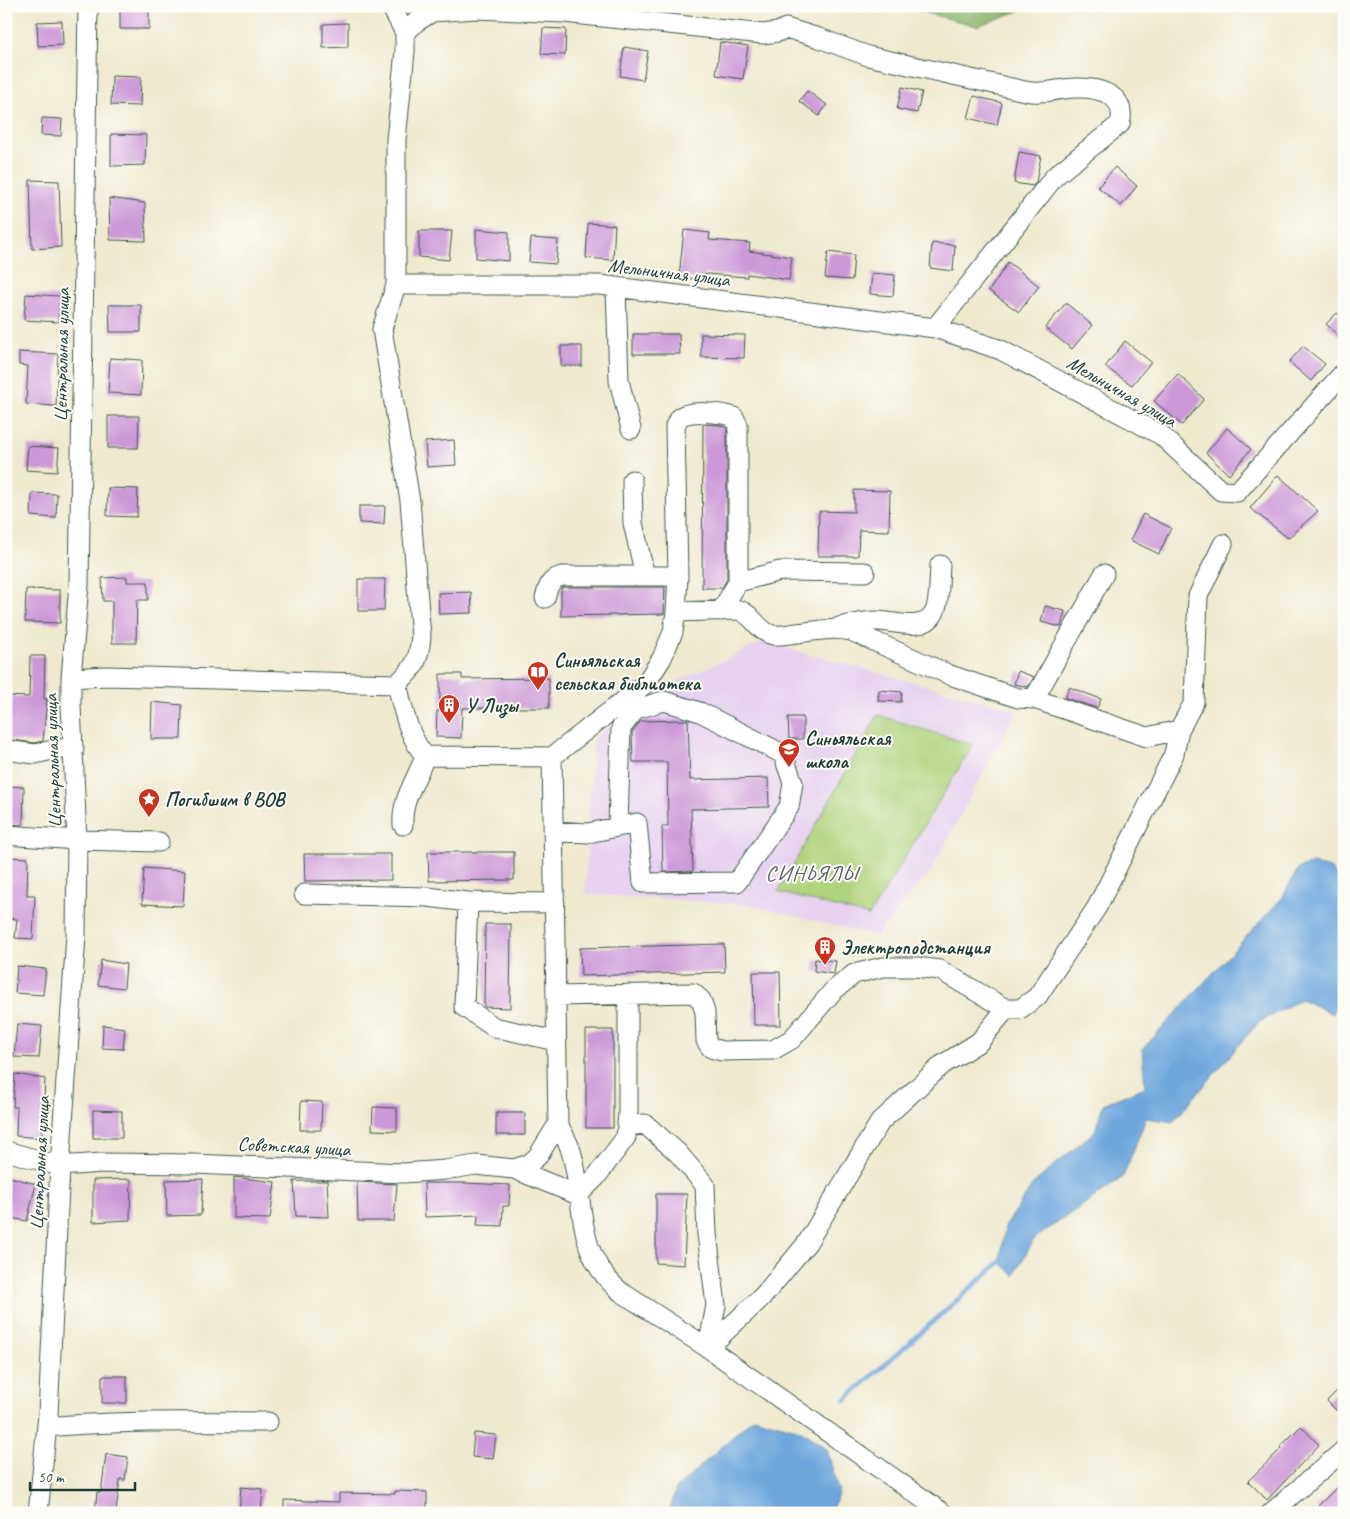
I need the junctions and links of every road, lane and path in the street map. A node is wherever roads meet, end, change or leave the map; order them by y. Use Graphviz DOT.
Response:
graph roads {
  1 [pos="88,6"];
  2 [pos="391,6"];
  3 [pos="404,33"];
  4 [pos="396,285"];
  5 [pos="616,288"];
  6 [pos="935,328"];
  7 [pos="1344,372"];
  8 [pos="631,429"];
  9 [pos="632,480"];
  10 [pos="1223,544"];
  11 [pos="940,565"];
  12 [pos="865,572"];
  13 [pos="1104,574"];
  14 [pos="645,576"];
  15 [pos="678,576"];
  16 [pos="738,582"];
  17 [pos="545,598"];
  18 [pos="722,611"];
  19 [pos="676,612"];
  20 [pos="837,628"];
  21 [pos="71,678"];
  22 [pos="397,684"];
  23 [pos="1034,699"];
  24 [pos="1179,730"];
  25 [pos="74,749"];
  26 [pos="6,750"];
  27 [pos="425,756"];
  28 [pos="552,758"];
  29 [pos="402,825"];
  30 [pos="618,826"];
  31 [pos="553,831"];
  32 [pos="6,835"];
  33 [pos="77,840"];
  34 [pos="159,842"];
  35 [pos="304,894"];
  36 [pos="468,902"];
  37 [pos="555,903"];
  38 [pos="628,994"];
  39 [pos="556,996"];
  40 [pos="1006,1009"];
  41 [pos="556,1041"];
  42 [pos="558,1124"];
  43 [pos="627,1126"];
  44 [pos="6,1151"];
  45 [pos="60,1166"];
  46 [pos="514,1169"];
  47 [pos="578,1195"];
  48 [pos="708,1348"];
  49 [pos="268,1422"];
  50 [pos="47,1427"];
  51 [pos="1344,1450"];
  52 [pos="38,1513"];
  53 [pos="943,1513"];
  54 [pos="1271,1513"];
  1 -- 21 [label="street, Центральная улица"];
  2 -- 3 [label="street"];
  3 -- 4 [label="street"];
  3 -- 6 [label="street"];
  4 -- 5 [label="street, Мельничная улица"];
  4 -- 22 [label="street"];
  5 -- 6 [label="street, Мельничная улица"];
  5 -- 8 [label="street"];
  6 -- 7 [label="street, Мельничная улица"];
  9 -- 14 [label="street"];
  10 -- 24 [label="street"];
  11 -- 20 [label="street"];
  12 -- 16 [label="street"];
  13 -- 23 [label="street"];
  14 -- 15 [label="street"];
  14 -- 17 [label="street"];
  15 -- 16 [label="street"];
  15 -- 19 [label="street"];
  16 -- 18 [label="street"];
  18 -- 19 [label="street"];
  18 -- 20 [label="street"];
  19 -- 28 [label="street"];
  20 -- 23 [label="street"];
  21 -- 22 [label="street"];
  21 -- 25 [label="street, Центральная улица"];
  22 -- 27 [label="street"];
  23 -- 24 [label="street"];
  24 -- 40 [label="street"];
  25 -- 26 [label="street"];
  25 -- 33 [label="street, Центральная улица"];
  27 -- 28 [label="street"];
  27 -- 29 [label="street"];
  28 -- 31 [label="street"];
  30 -- 30 [label="street"];
  30 -- 31 [label="street"];
  31 -- 37 [label="street"];
  32 -- 33 [label="street"];
  33 -- 34 [label="street"];
  33 -- 45 [label="street, Центральная улица"];
  35 -- 36 [label="street"];
  36 -- 37 [label="street"];
  36 -- 41 [label="street"];
  37 -- 39 [label="street"];
  38 -- 39 [label="street"];
  38 -- 40 [label="street"];
  38 -- 43 [label="street"];
  39 -- 41 [label="street"];
  40 -- 48 [label="street"];
  41 -- 42 [label="street"];
  42 -- 46 [label="street"];
  42 -- 47 [label="street"];
  43 -- 47 [label="street"];
  43 -- 48 [label="street"];
  44 -- 45 [label="street, Советская улица"];
  45 -- 46 [label="street, Советская улица"];
  45 -- 50 [label="street, Центральная улица"];
  46 -- 47 [label="street, Советская улица"];
  47 -- 48 [label="street"];
  48 -- 53 [label="street"];
  49 -- 50 [label="street"];
  50 -- 52 [label="street, Центральная улица"];
  51 -- 54 [label="street"];
}
